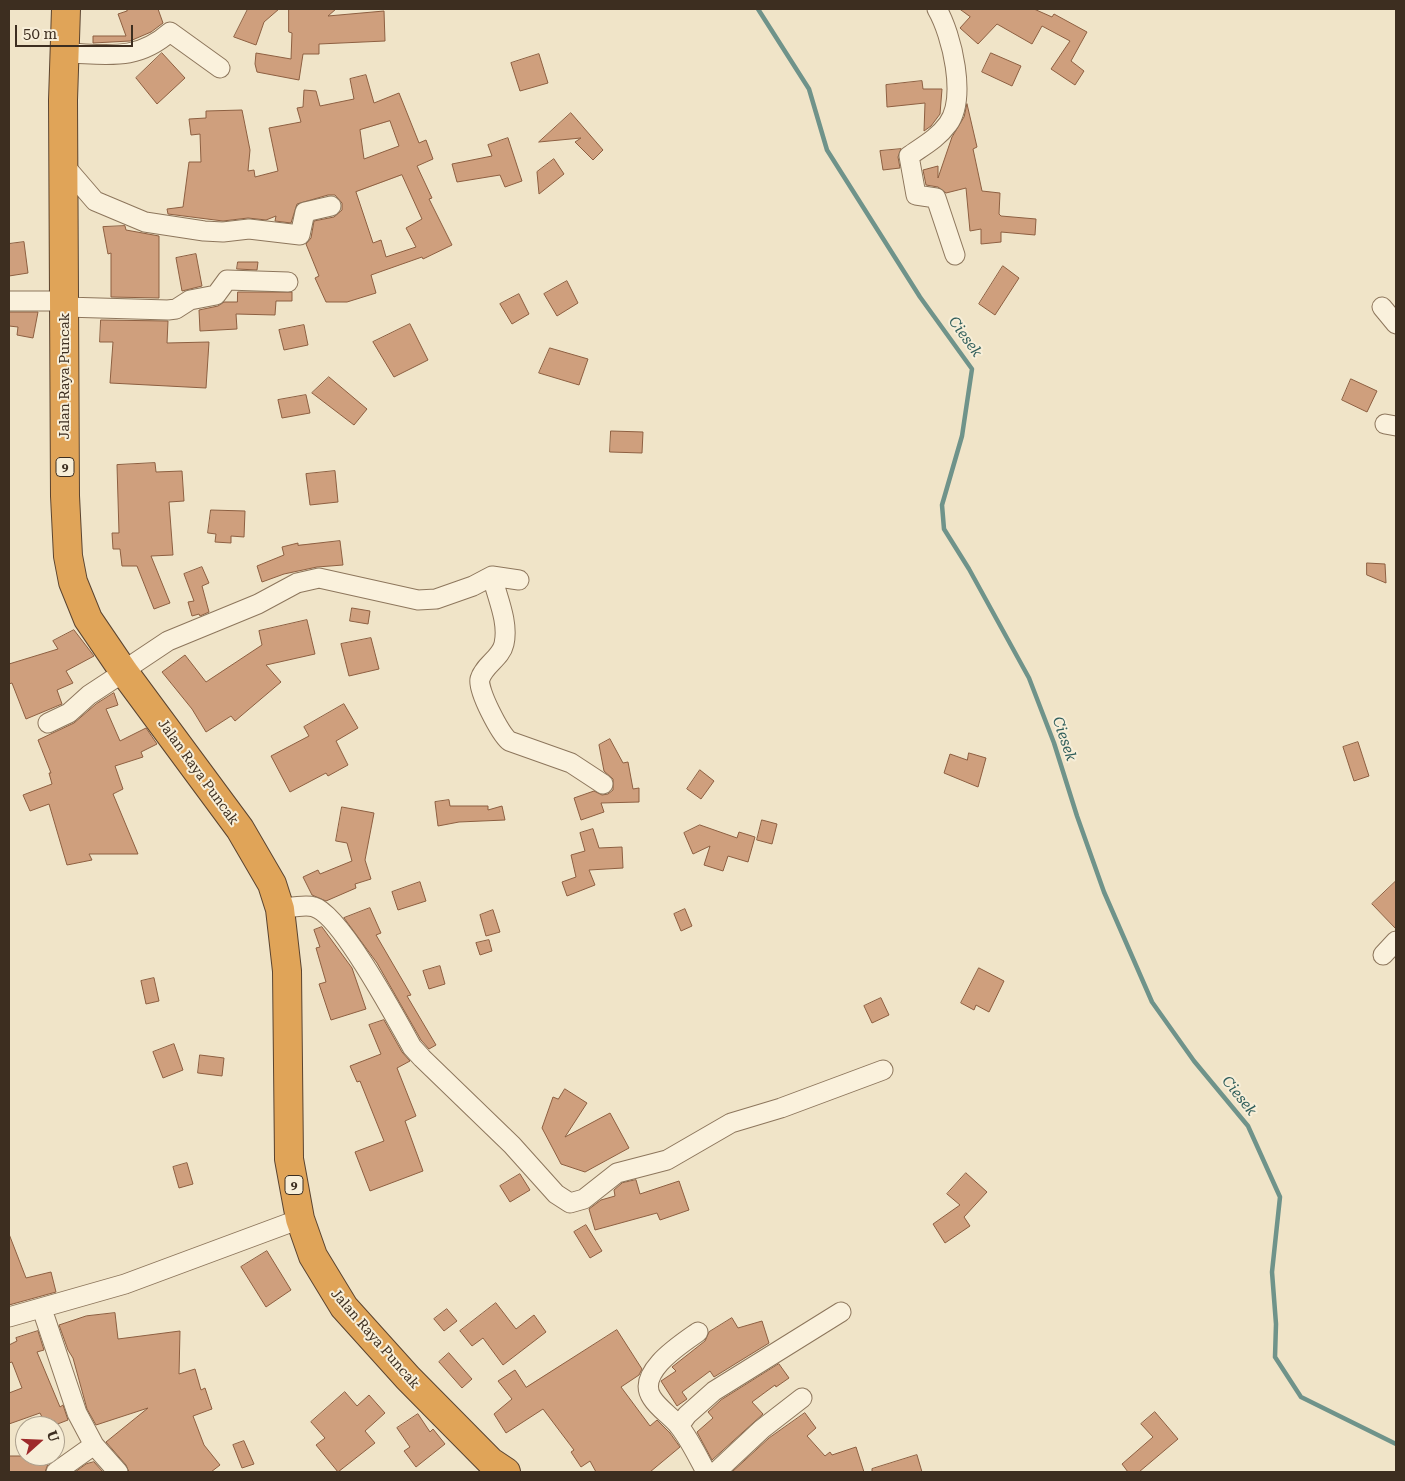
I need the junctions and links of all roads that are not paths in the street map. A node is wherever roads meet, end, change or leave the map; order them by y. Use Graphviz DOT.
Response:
graph roads {
  1 [pos="66,9"];
  2 [pos="937,9"];
  3 [pos="65,53"];
  4 [pos="220,68"];
  5 [pos="64,165"];
  6 [pos="331,206"];
  7 [pos="955,255"];
  8 [pos="288,282"];
  9 [pos="9,301"];
  10 [pos="65,304"];
  11 [pos="1382,307"];
  12 [pos="1396,324"];
  13 [pos="492,576"];
  14 [pos="519,580"];
  15 [pos="124,671"];
  16 [pos="48,723"];
  17 [pos="603,784"];
  18 [pos="280,909"];
  19 [pos="1396,941"];
  20 [pos="1383,955"];
  21 [pos="883,1070"];
  22 [pos="300,1219"];
  23 [pos="42,1309"];
  24 [pos="841,1312"];
  25 [pos="9,1317"];
  26 [pos="698,1332"];
  27 [pos="802,1398"];
  28 [pos="679,1426"];
  29 [pos="94,1445"];
  30 [pos="493,1469"];
  31 [pos="56,1472"];
  32 [pos="118,1472"];
  33 [pos="706,1472"];
  34 [pos="716,1472"];
  1 -- 3 [label="highway, Jalan Raya Puncak / 9"];
  2 -- 7 [label="street"];
  3 -- 4 [label="street"];
  3 -- 5 [label="highway, Jalan Raya Puncak / 9"];
  5 -- 6 [label="street"];
  5 -- 10 [label="highway, Jalan Raya Puncak / 9"];
  8 -- 10 [label="street"];
  9 -- 10 [label="street"];
  10 -- 15 [label="highway, Jalan Raya Puncak / 9"];
  11 -- 12 [label="street"];
  13 -- 14 [label="street"];
  13 -- 15 [label="street"];
  13 -- 17 [label="street"];
  15 -- 16 [label="street"];
  15 -- 18 [label="highway, Jalan Raya Puncak / 9"];
  18 -- 21 [label="street"];
  18 -- 22 [label="highway, Jalan Raya Puncak / 9"];
  19 -- 20 [label="street"];
  22 -- 23 [label="street"];
  22 -- 30 [label="highway, Jalan Raya Puncak / 9"];
  23 -- 25 [label="street"];
  23 -- 29 [label="street"];
  24 -- 28 [label="street"];
  26 -- 28 [label="street"];
  27 -- 34 [label="street"];
  28 -- 33 [label="street"];
  29 -- 31 [label="street"];
  29 -- 32 [label="street"];
}
